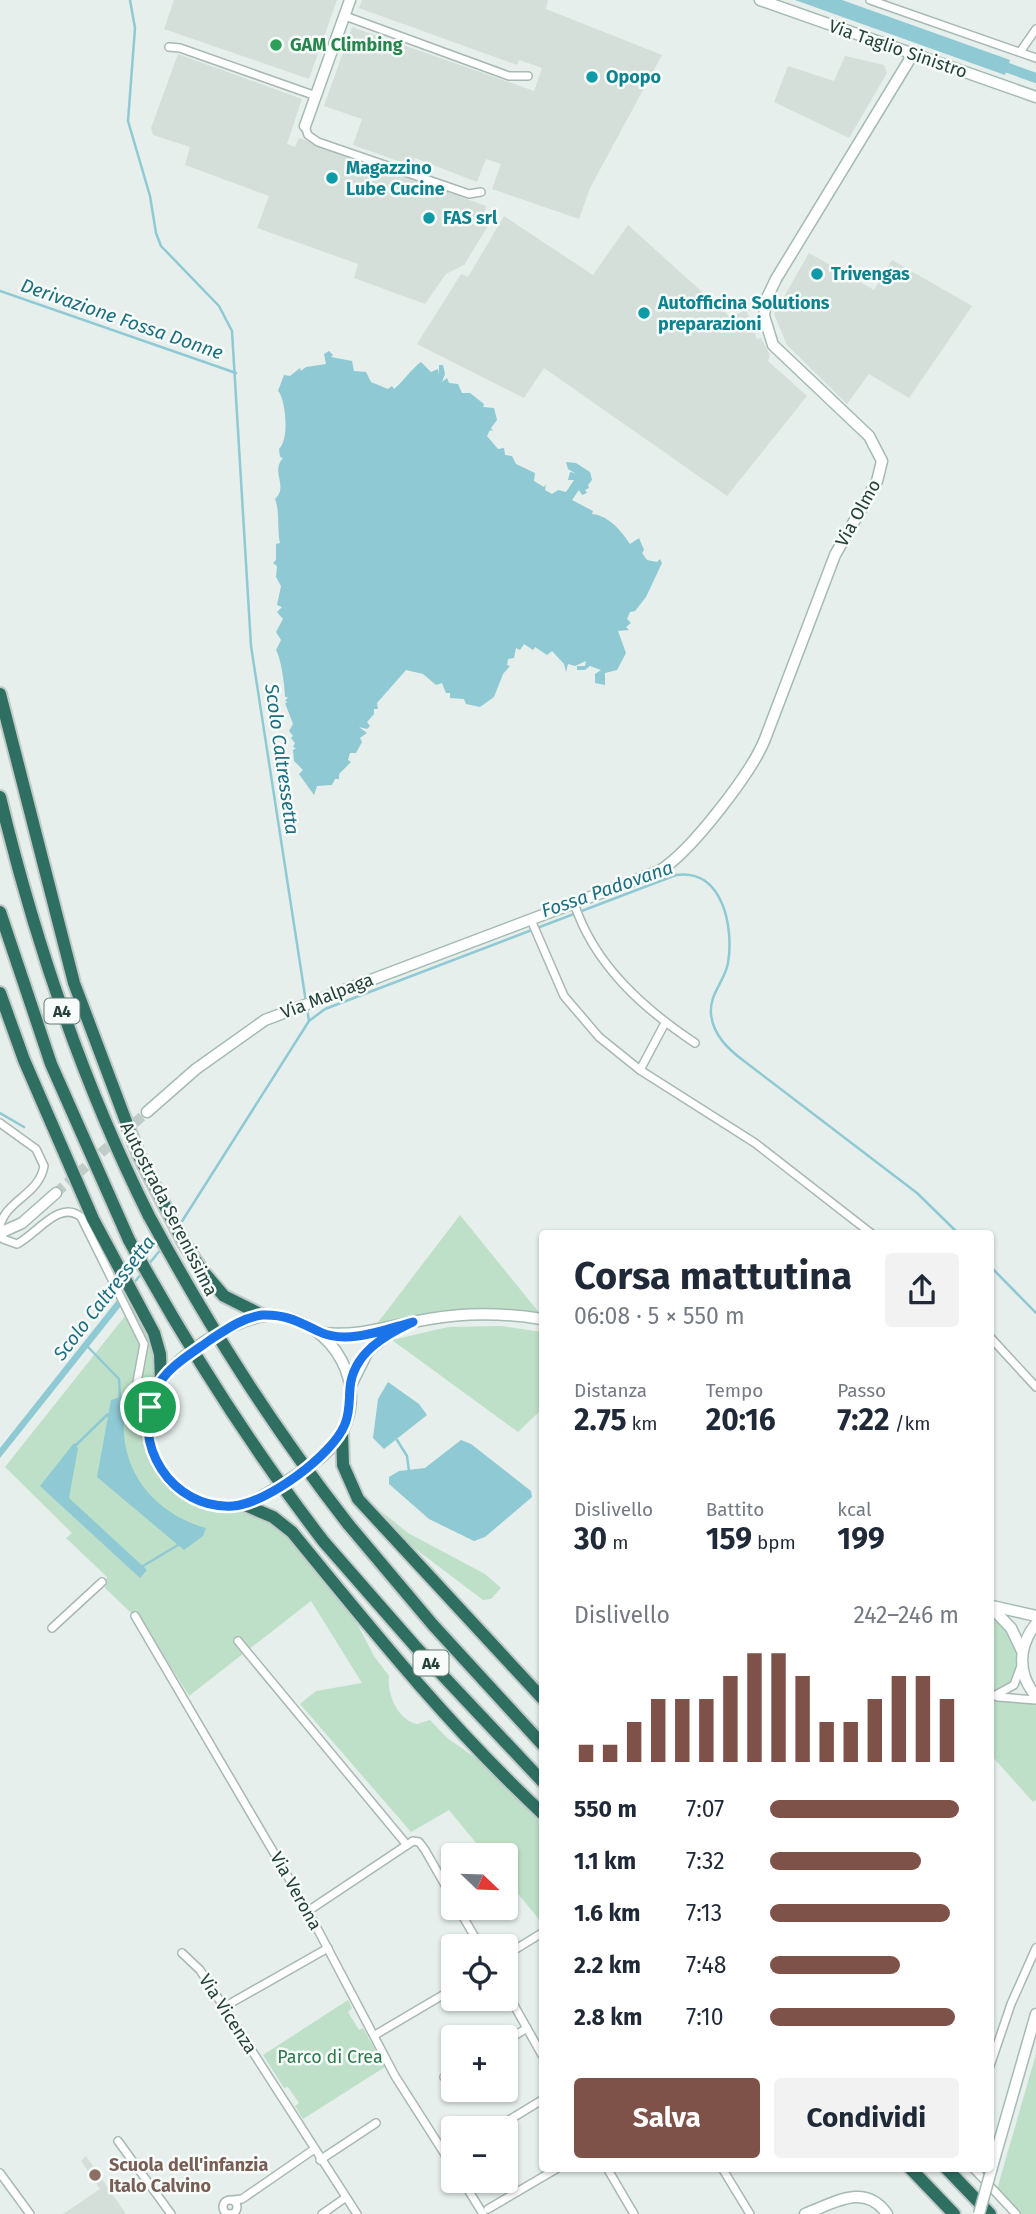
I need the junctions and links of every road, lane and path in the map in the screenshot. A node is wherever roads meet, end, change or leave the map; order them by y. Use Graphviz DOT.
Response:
graph roads {
  1 [pos="350,0"];
  2 [pos="760,0"];
  3 [pos="870,0"];
  4 [pos="345,16"];
  5 [pos="1036,29"];
  6 [pos="169,47"];
  7 [pos="1020,52"];
  8 [pos="913,54"];
  9 [pos="1036,58"];
  10 [pos="528,76"];
  11 [pos="316,96"];
  12 [pos="1036,97"];
  13 [pos="305,126"];
  14 [pos="481,192"];
  15 [pos="0,694"];
  16 [pos="0,797"];
  17 [pos="575,906"];
  18 [pos="0,912"];
  19 [pos="531,922"];
  20 [pos="0,993"];
  21 [pos="665,1023"];
  22 [pos="695,1043"];
  23 [pos="640,1070"];
  24 [pos="146,1112"];
  25 [pos="0,1124"];
  26 [pos="56,1193"];
  27 [pos="0,1226"];
  28 [pos="867,1230"];
  29 [pos="0,1233"];
  30 [pos="120,1282"];
  31 [pos="135,1313"];
  32 [pos="262,1315"];
  33 [pos="539,1319"];
  34 [pos="413,1322"];
  35 [pos="321,1333"];
  36 [pos="994,1341"];
  37 [pos="161,1380"];
  38 [pos="350,1387"];
  39 [pos="1036,1387"];
  40 [pos="150,1407"];
  41 [pos="342,1432"];
  42 [pos="245,1504"];
  43 [pos="102,1582"];
  44 [pos="994,1607"];
  45 [pos="994,1610"];
  46 [pos="135,1616"];
  47 [pos="1036,1616"];
  48 [pos="1036,1624"];
  49 [pos="52,1628"];
  50 [pos="238,1641"];
  51 [pos="1022,1657"];
  52 [pos="539,1695"];
  53 [pos="994,1695"];
  54 [pos="994,1697"];
  55 [pos="1036,1698"];
  56 [pos="539,1741"];
  57 [pos="539,1778"];
  58 [pos="539,1810"];
  59 [pos="407,1845"];
  60 [pos="441,1879"];
  61 [pos="308,1911"];
  62 [pos="539,1935"];
  63 [pos="328,1948"];
  64 [pos="518,1948"];
  65 [pos="1036,1948"];
  66 [pos="182,1953"];
  67 [pos="441,1996"];
  68 [pos="225,2007"];
  69 [pos="517,2011"];
  70 [pos="1036,2014"];
  71 [pos="527,2028"];
  72 [pos="518,2034"];
  73 [pos="375,2035"];
  74 [pos="539,2050"];
  75 [pos="994,2054"];
  76 [pos="539,2101"];
  77 [pos="515,2116"];
  78 [pos="376,2123"];
  79 [pos="118,2141"];
  80 [pos="441,2148"];
  81 [pos="313,2150"];
  82 [pos="320,2160"];
  83 [pos="994,2160"];
  84 [pos="551,2172"];
  85 [pos="609,2172"];
  86 [pos="725,2172"];
  87 [pos="915,2172"];
  88 [pos="950,2172"];
  89 [pos="959,2172"];
  90 [pos="976,2172"];
  91 [pos="991,2172"];
  92 [pos="0,2173"];
  93 [pos="472,2193"];
  94 [pos="345,2198"];
  95 [pos="242,2199"];
  96 [pos="233,2200"];
  97 [pos="237,2208"];
  98 [pos="486,2212"];
  99 [pos="30,2214"];
  100 [pos="171,2214"];
  101 [pos="322,2214"];
  102 [pos="357,2214"];
  103 [pos="634,2214"];
  104 [pos="751,2214"];
  105 [pos="805,2214"];
  106 [pos="887,2214"];
  107 [pos="954,2214"];
  108 [pos="979,2214"];
  109 [pos="992,2214"];
  110 [pos="1016,2214"];
  1 -- 4 [label="street"];
  2 -- 8 [label="street, Via Taglio Sinistro"];
  3 -- 7 [label="street"];
  4 -- 10 [label="street"];
  4 -- 11 [label="street"];
  5 -- 7 [label="street"];
  6 -- 11 [label="street"];
  7 -- 9 [label="street"];
  8 -- 12 [label="street, Via Taglio Sinistro"];
  8 -- 17 [label="street, Via Olmo"];
  11 -- 13 [label="street"];
  13 -- 14 [label="street"];
  15 -- 32 [label="highway"];
  16 -- 56 [label="highway, Autostrada Serenissima / A4, bridge"];
  17 -- 19 [label="street, Via Olmo"];
  17 -- 21 [label="street"];
  18 -- 57 [label="highway, A4, bridge"];
  19 -- 23 [label="street"];
  19 -- 24 [label="street, Via Malpaga"];
  20 -- 30 [label="highway"];
  21 -- 22 [label="street"];
  21 -- 23 [label="street"];
  23 -- 28 [label="street"];
  25 -- 27 [label="street"];
  26 -- 29 [label="street"];
  27 -- 29 [label="street"];
  29 -- 30 [label="street"];
  30 -- 31 [label="highway"];
  31 -- 37 [label="highway"];
  31 -- 40 [label="street"];
  32 -- 35 [label="street"];
  32 -- 37 [label="street"];
  33 -- 34 [label="street"];
  34 -- 35 [label="street"];
  34 -- 38 [label="street"];
  35 -- 38 [label="street"];
  36 -- 39 [label="street"];
  37 -- 40 [label="street"];
  38 -- 41 [label="street"];
  40 -- 42 [label="street"];
  41 -- 42 [label="street"];
  41 -- 52 [label="highway"];
  42 -- 58 [label="highway"];
  43 -- 49 [label="street"];
  44 -- 47 [label="street"];
  45 -- 51 [label="street"];
  46 -- 61 [label="street, Via Verona"];
  48 -- 51 [label="street"];
  50 -- 59 [label="street"];
  51 -- 53 [label="street"];
  51 -- 55 [label="street"];
  54 -- 55 [label="street"];
  59 -- 60 [label="street"];
  59 -- 61 [label="street"];
  61 -- 63 [label="street, Via Verona"];
  62 -- 64 [label="street"];
  63 -- 68 [label="street"];
  63 -- 73 [label="street, Via Verona"];
  65 -- 75 [label="street"];
  66 -- 68 [label="street, Via Vicenza"];
  67 -- 73 [label="street"];
  68 -- 81 [label="street, Via Vicenza"];
  69 -- 71 [label="street"];
  70 -- 83 [label="street, bridge"];
  71 -- 72 [label="street"];
  71 -- 74 [label="street"];
  73 -- 80 [label="street, Via Verona"];
  76 -- 77 [label="street"];
  78 -- 82 [label="street"];
  79 -- 100 [label="street"];
  81 -- 82 [label="street, Via Vicenza"];
  81 -- 95 [label="street"];
  82 -- 94 [label="street, Via Vicenza"];
  84 -- 98 [label="street"];
  85 -- 103 [label="street"];
  86 -- 104 [label="street"];
  87 -- 107 [label="highway"];
  88 -- 109 [label="highway"];
  89 -- 109 [label="highway"];
  90 -- 110 [label="street"];
  91 -- 108 [label="street, bridge"];
  92 -- 99 [label="street"];
  93 -- 98 [label="street"];
  94 -- 101 [label="street"];
  94 -- 102 [label="street, Via Vicenza"];
  95 -- 96 [label="street"];
  95 -- 97 [label="street"];
  96 -- 97 [label="street"];
  96 -- 97 [label="street"];
  105 -- 106 [label="street"];
}
